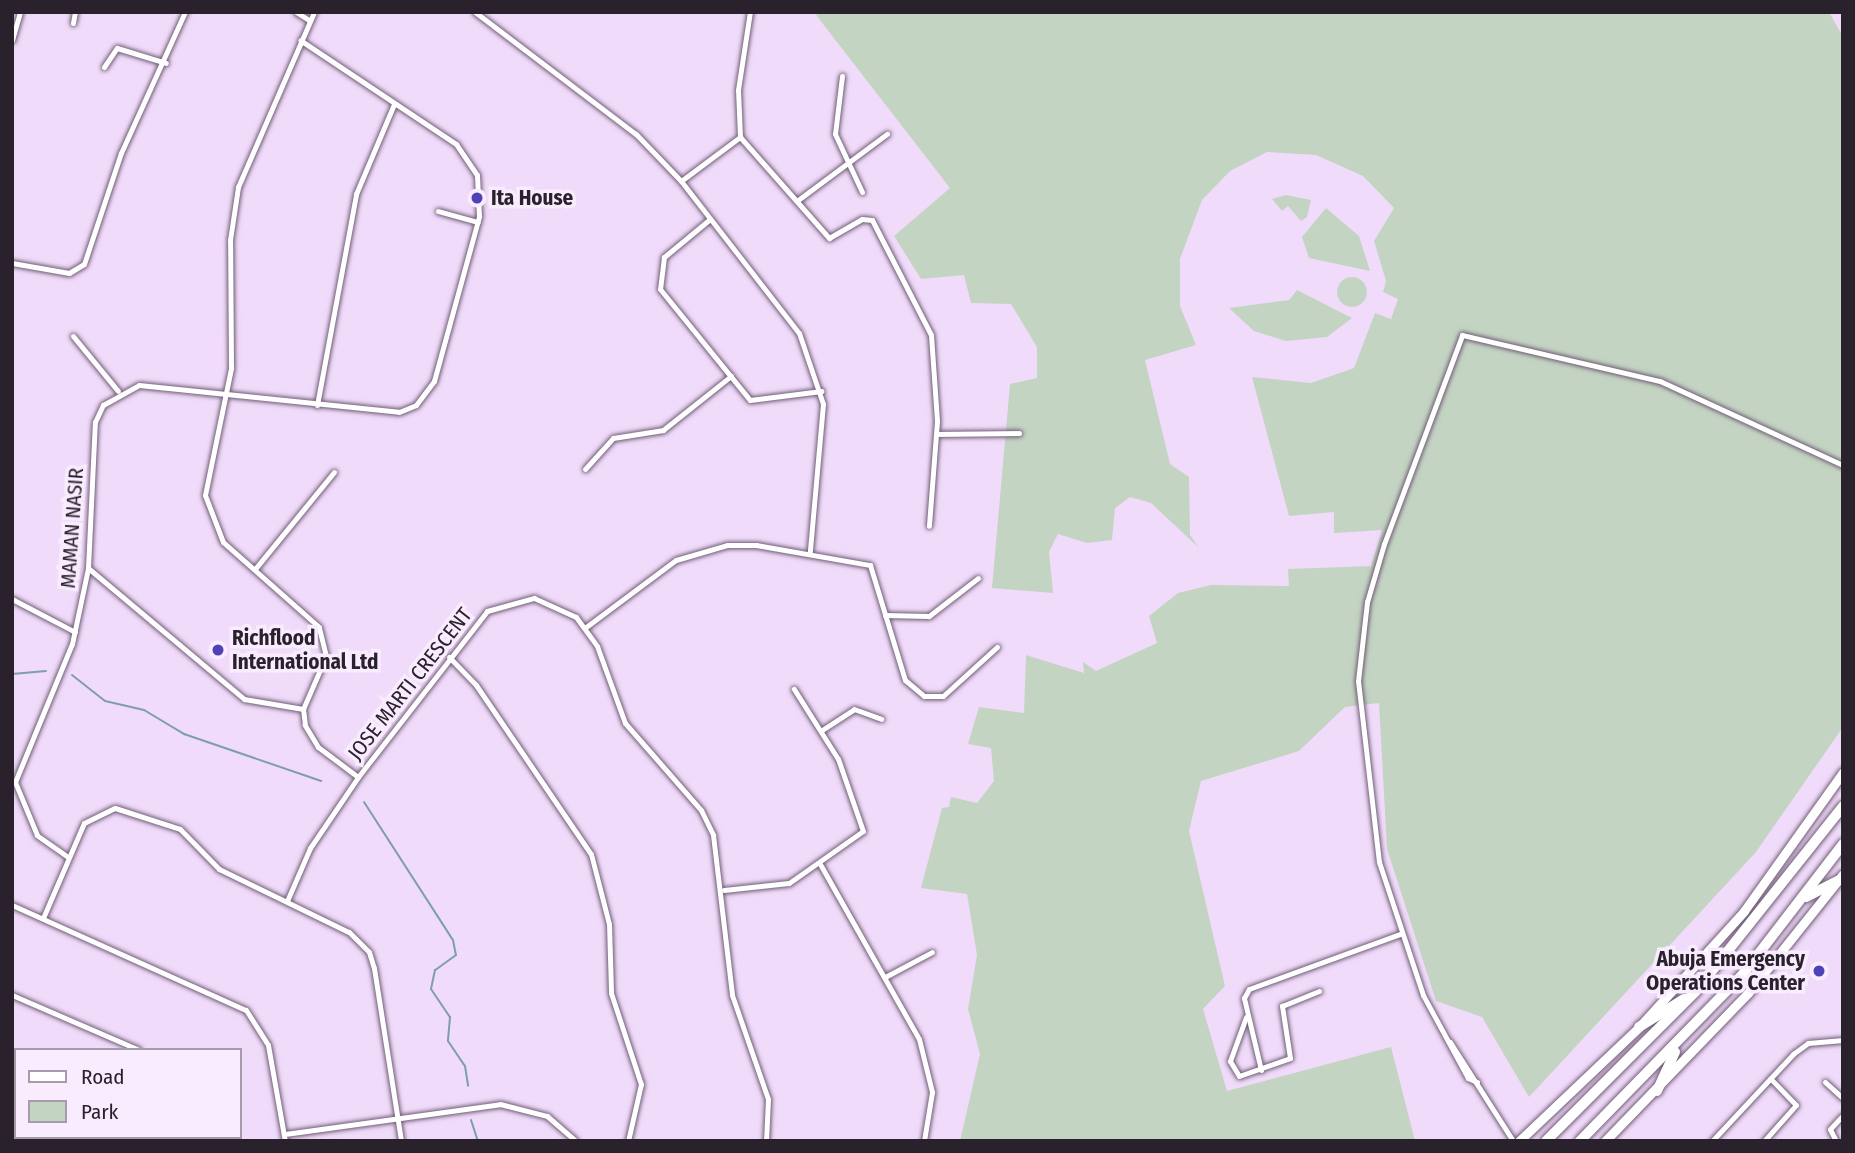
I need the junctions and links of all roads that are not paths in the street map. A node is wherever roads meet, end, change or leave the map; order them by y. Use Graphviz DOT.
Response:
graph roads {
  1 [pos="20,12"];
  2 [pos="75,12"];
  3 [pos="185,12"];
  4 [pos="296,12"];
  5 [pos="314,12"];
  6 [pos="475,12"];
  7 [pos="750,12"];
  8 [pos="309,20"];
  9 [pos="73,23"];
  10 [pos="12,40"];
  11 [pos="300,40"];
  12 [pos="166,63"];
  13 [pos="104,67"];
  14 [pos="842,76"];
  15 [pos="394,104"];
  16 [pos="887,134"];
  17 [pos="740,136"];
  18 [pos="846,163"];
  19 [pos="681,181"];
  20 [pos="862,192"];
  21 [pos="798,200"];
  22 [pos="438,211"];
  23 [pos="710,219"];
  24 [pos="478,222"];
  25 [pos="12,263"];
  26 [pos="73,336"];
  27 [pos="731,376"];
  28 [pos="118,391"];
  29 [pos="821,391"];
  30 [pos="228,395"];
  31 [pos="317,405"];
  32 [pos="1019,433"];
  33 [pos="936,434"];
  34 [pos="1843,465"];
  35 [pos="585,469"];
  36 [pos="334,472"];
  37 [pos="929,526"];
  38 [pos="810,551"];
  39 [pos="88,568"];
  40 [pos="255,569"];
  41 [pos="978,578"];
  42 [pos="12,599"];
  43 [pos="885,615"];
  44 [pos="586,627"];
  45 [pos="75,632"];
  46 [pos="997,647"];
  47 [pos="449,657"];
  48 [pos="794,689"];
  49 [pos="303,709"];
  50 [pos="881,719"];
  51 [pos="822,730"];
  52 [pos="1843,772"];
  53 [pos="358,777"];
  54 [pos="14,781"];
  55 [pos="1843,806"];
  56 [pos="1843,844"];
  57 [pos="68,857"];
  58 [pos="820,864"];
  59 [pos="1841,877"];
  60 [pos="724,890"];
  61 [pos="1803,899"];
  62 [pos="287,901"];
  63 [pos="12,905"];
  64 [pos="43,918"];
  65 [pos="1400,934"];
  66 [pos="933,952"];
  67 [pos="885,977"];
  68 [pos="1319,991"];
  69 [pos="1696,991"];
  70 [pos="12,995"];
  71 [pos="1247,1014"];
  72 [pos="1639,1027"];
  73 [pos="1843,1040"];
  74 [pos="1678,1045"];
  75 [pos="134,1048"];
  76 [pos="1261,1070"];
  77 [pos="1770,1078"];
  78 [pos="1825,1082"];
  79 [pos="1657,1091"];
  80 [pos="1843,1098"];
  81 [pos="1843,1115"];
  82 [pos="397,1118"];
  83 [pos="285,1138"];
  84 [pos="401,1141"];
  85 [pos="576,1141"];
  86 [pos="628,1141"];
  87 [pos="765,1141"];
  88 [pos="923,1141"];
  89 [pos="1513,1141"];
  90 [pos="1519,1141"];
  91 [pos="1546,1141"];
  92 [pos="1580,1141"];
  93 [pos="1605,1141"];
  94 [pos="1712,1141"];
  95 [pos="1764,1141"];
  96 [pos="1836,1141"];
  1 -- 10 [label="street"];
  2 -- 9 [label="street"];
  3 -- 12 [label="street"];
  4 -- 8 [label="street"];
  5 -- 8 [label="street"];
  6 -- 19 [label="street"];
  7 -- 17 [label="street"];
  8 -- 11 [label="street"];
  11 -- 15 [label="street"];
  11 -- 30 [label="street"];
  12 -- 13 [label="street"];
  12 -- 25 [label="street"];
  14 -- 18 [label="street"];
  15 -- 24 [label="street"];
  15 -- 31 [label="street"];
  16 -- 18 [label="street"];
  17 -- 19 [label="street"];
  17 -- 21 [label="street"];
  18 -- 20 [label="street"];
  18 -- 21 [label="street"];
  19 -- 23 [label="street"];
  21 -- 33 [label="street"];
  22 -- 24 [label="street"];
  23 -- 27 [label="street"];
  23 -- 29 [label="street"];
  24 -- 31 [label="street"];
  26 -- 28 [label="street"];
  27 -- 29 [label="street"];
  27 -- 35 [label="street"];
  28 -- 30 [label="street"];
  28 -- 39 [label="street, MAMAN NASIR"];
  29 -- 38 [label="street"];
  30 -- 31 [label="street"];
  30 -- 40 [label="street"];
  32 -- 33 [label="street"];
  33 -- 37 [label="street"];
  34 -- 65 [label="street"];
  36 -- 40 [label="street"];
  38 -- 43 [label="street"];
  38 -- 44 [label="street"];
  39 -- 45 [label="street, MAMAN NASIR"];
  39 -- 49 [label="street"];
  40 -- 49 [label="street"];
  41 -- 43 [label="street"];
  42 -- 45 [label="street"];
  43 -- 46 [label="street"];
  44 -- 47 [label="street, JOSE MARTI CRESCENT"];
  44 -- 60 [label="street"];
  45 -- 54 [label="street, MAMAN NASIR"];
  47 -- 53 [label="street, JOSE MARTI CRESCENT"];
  47 -- 86 [label="street"];
  48 -- 51 [label="street"];
  49 -- 53 [label="street"];
  50 -- 51 [label="street"];
  51 -- 58 [label="street"];
  52 -- 72 [label="highway"];
  53 -- 62 [label="street, JOSE MARTI CRESCENT"];
  54 -- 57 [label="street, MAMAN NASIR"];
  55 -- 69 [label="highway"];
  56 -- 61 [label="highway"];
  57 -- 62 [label="street"];
  57 -- 64 [label="street"];
  58 -- 60 [label="street"];
  58 -- 67 [label="street"];
  59 -- 61 [label="highway"];
  59 -- 79 [label="highway"];
  60 -- 87 [label="street"];
  61 -- 74 [label="highway"];
  62 -- 82 [label="street"];
  63 -- 64 [label="street"];
  64 -- 83 [label="street"];
  65 -- 71 [label="street"];
  65 -- 89 [label="street"];
  66 -- 67 [label="street"];
  67 -- 88 [label="street"];
  68 -- 76 [label="street"];
  69 -- 72 [label="highway"];
  69 -- 91 [label="highway"];
  70 -- 75 [label="street"];
  71 -- 76 [label="street"];
  71 -- 76 [label="street"];
  72 -- 90 [label="highway"];
  73 -- 77 [label="street"];
  74 -- 79 [label="highway"];
  74 -- 92 [label="highway"];
  77 -- 94 [label="street"];
  77 -- 95 [label="street"];
  78 -- 80 [label="street"];
  79 -- 93 [label="highway"];
  81 -- 96 [label="street"];
  82 -- 83 [label="street"];
  82 -- 84 [label="street"];
  82 -- 85 [label="street"];
}
